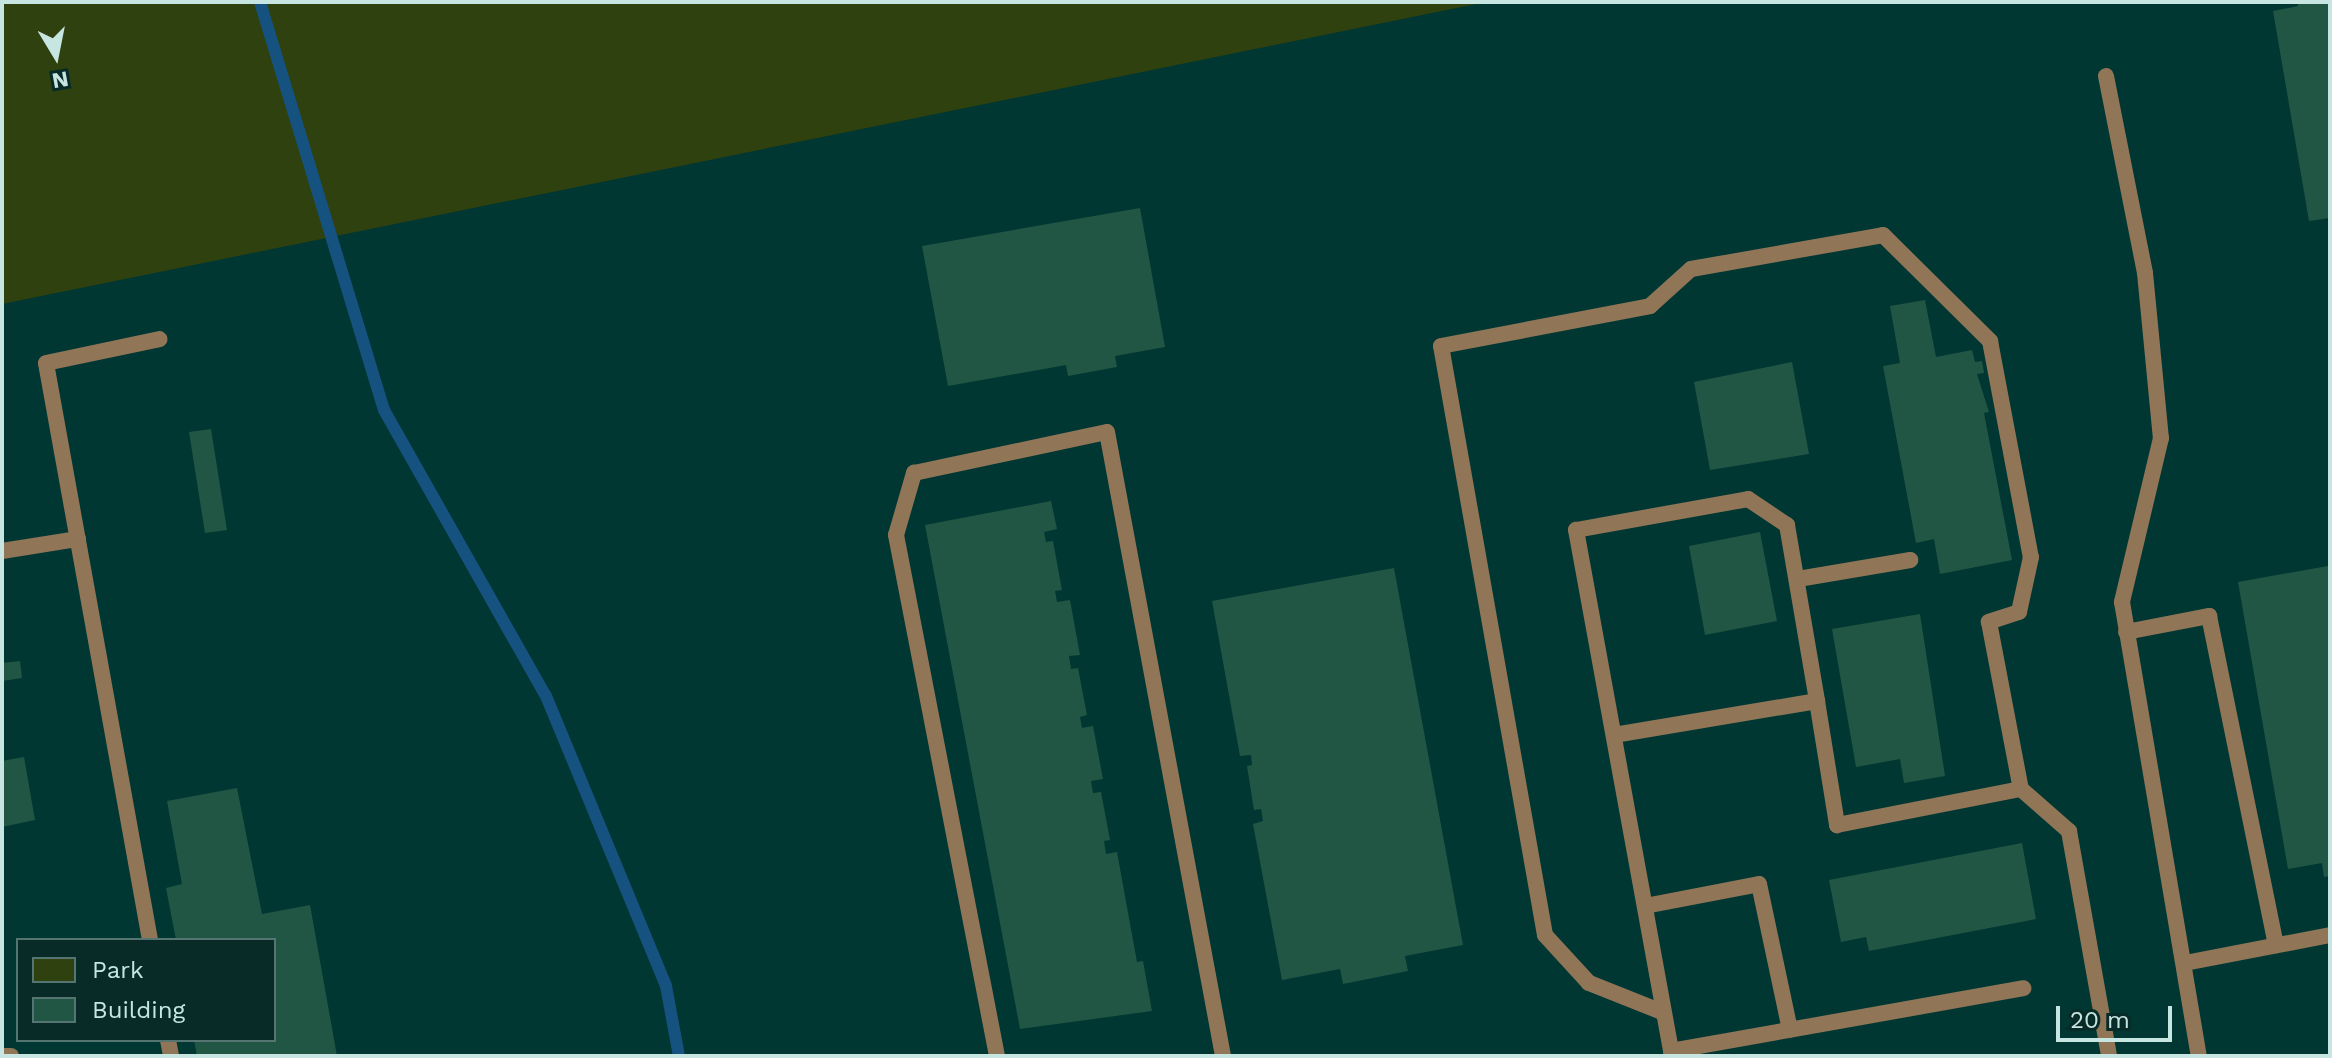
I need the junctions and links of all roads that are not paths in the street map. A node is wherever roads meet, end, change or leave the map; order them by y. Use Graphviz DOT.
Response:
graph roads {
  1 [pos="2106,76"];
  2 [pos="160,339"];
  3 [pos="78,539"];
  4 [pos="2,551"];
  5 [pos="1910,560"];
  6 [pos="1798,579"];
  7 [pos="2126,632"];
  8 [pos="1817,701"];
  9 [pos="1614,735"];
  10 [pos="2021,789"];
  11 [pos="1645,906"];
  12 [pos="2330,935"];
  13 [pos="150,938"];
  14 [pos="2276,945"];
  15 [pos="2185,963"];
  16 [pos="2023,988"];
  17 [pos="1662,1012"];
  18 [pos="1790,1030"];
  19 [pos="1671,1053"];
  20 [pos="2,1056"];
  21 [pos="11,1056"];
  22 [pos="997,1056"];
  23 [pos="1223,1056"];
  24 [pos="2109,1056"];
  25 [pos="2199,1056"];
  1 -- 7 [label="lane"];
  2 -- 3 [label="lane"];
  3 -- 4 [label="lane"];
  3 -- 13 [label="lane"];
  5 -- 6 [label="lane"];
  6 -- 8 [label="lane"];
  6 -- 9 [label="lane"];
  7 -- 14 [label="lane"];
  7 -- 15 [label="lane"];
  8 -- 9 [label="lane"];
  8 -- 10 [label="lane"];
  9 -- 11 [label="lane"];
  10 -- 17 [label="lane"];
  10 -- 24 [label="lane"];
  11 -- 17 [label="lane"];
  11 -- 18 [label="lane"];
  12 -- 14 [label="lane"];
  14 -- 15 [label="lane"];
  15 -- 25 [label="lane"];
  16 -- 18 [label="lane"];
  17 -- 19 [label="lane"];
  18 -- 19 [label="lane"];
  20 -- 21 [label="lane"];
  22 -- 23 [label="lane"];
}
